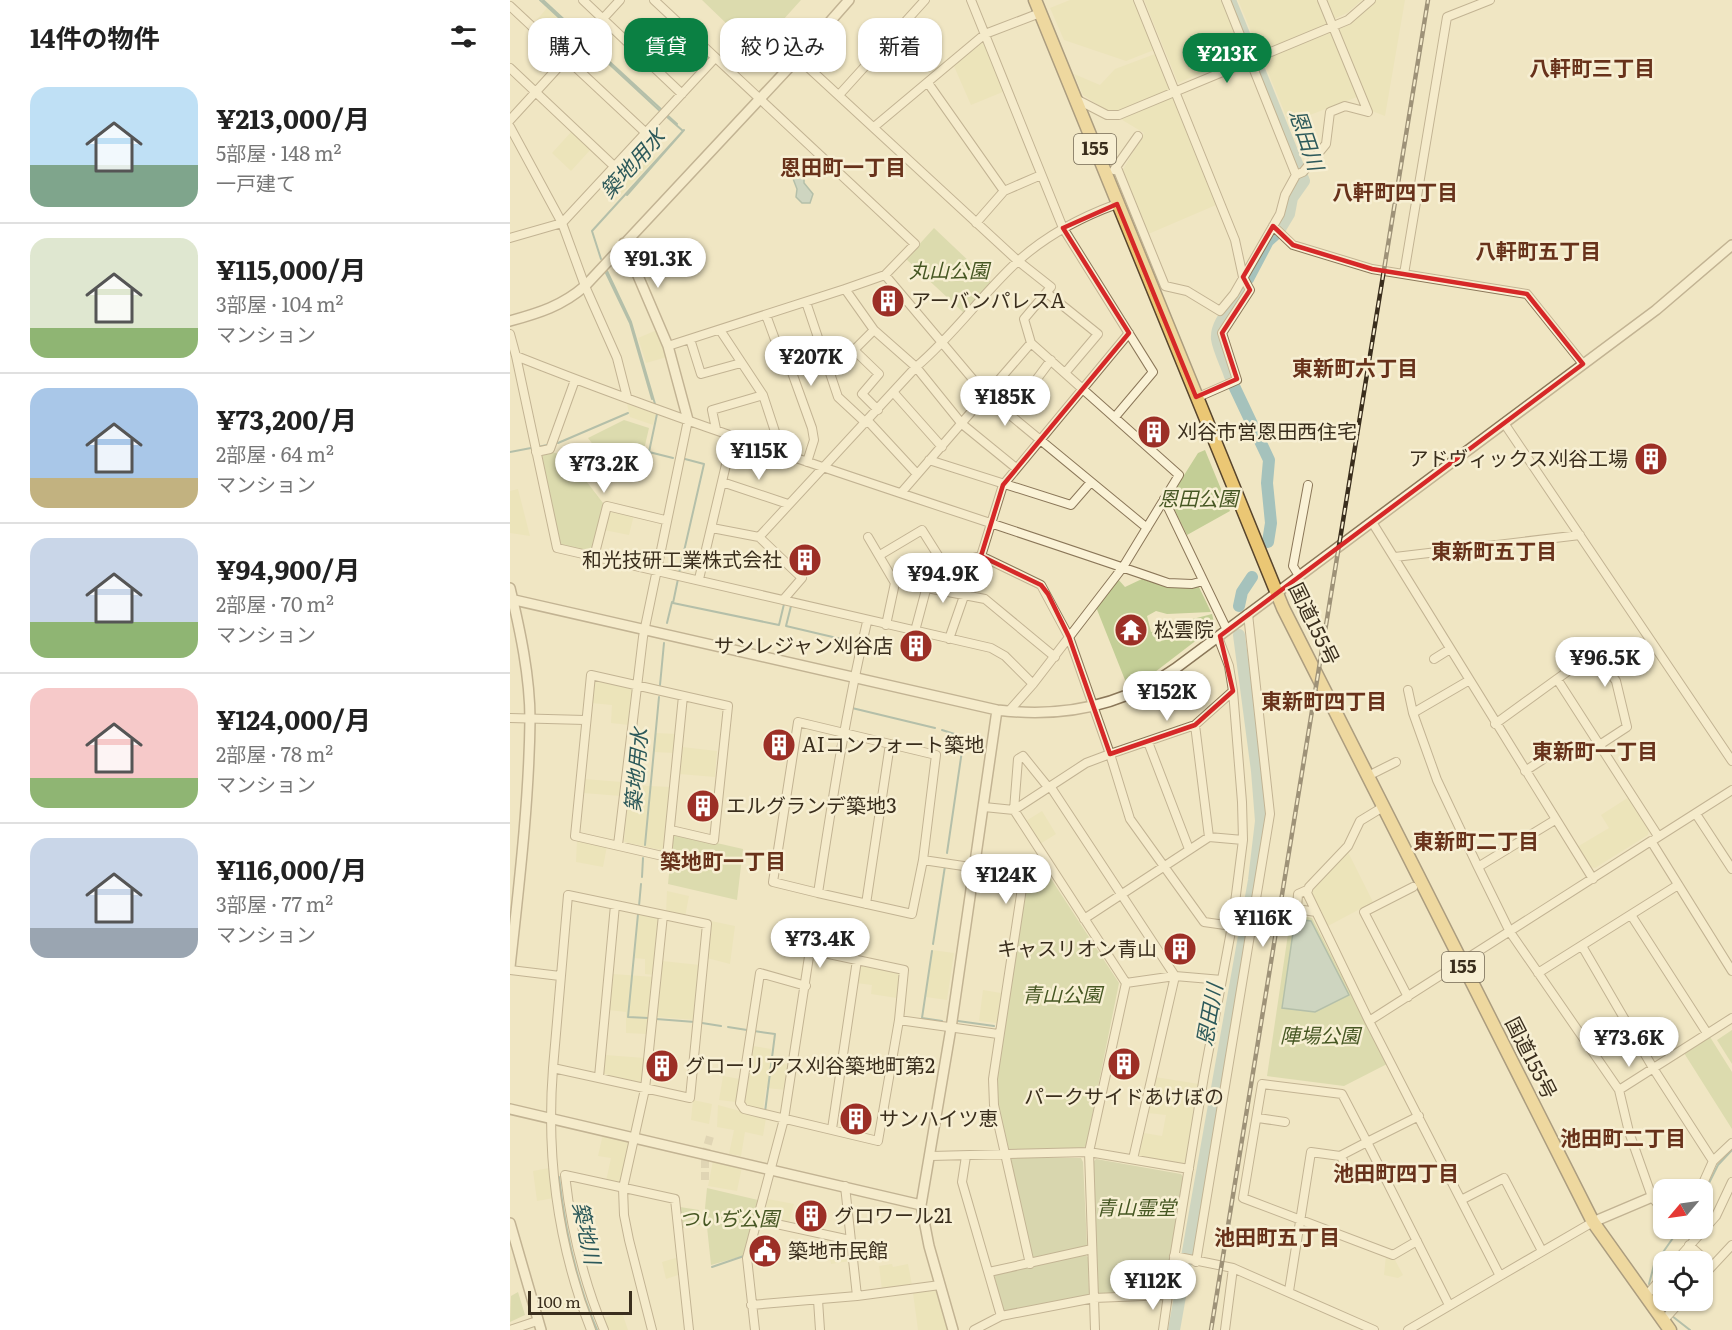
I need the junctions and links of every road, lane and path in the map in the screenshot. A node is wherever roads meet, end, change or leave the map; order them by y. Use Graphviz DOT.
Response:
graph roads {
  1 [pos="583,0"];
  2 [pos="620,0"];
  3 [pos="654,0"];
  4 [pos="849,0"];
  5 [pos="925,0"];
  6 [pos="971,0"];
  7 [pos="1035,0"];
  8 [pos="1138,0"];
  9 [pos="1226,0"];
  10 [pos="1322,0"];
  11 [pos="1371,0"];
  12 [pos="1490,0"];
  13 [pos="510,6"];
  14 [pos="1040,13"];
  15 [pos="602,18"];
  16 [pos="604,18"];
  17 [pos="833,18"];
  18 [pos="528,23"];
  19 [pos="1333,26"];
  20 [pos="612,28"];
  21 [pos="986,34"];
  22 [pos="715,58"];
  23 [pos="1251,60"];
  24 [pos="510,68"];
  25 [pos="554,72"];
  26 [pos="581,72"];
  27 [pos="785,72"];
  28 [pos="814,72"];
  29 [pos="928,82"];
  30 [pos="536,92"];
  31 [pos="1175,92"];
  32 [pos="682,94"];
  33 [pos="839,95"];
  34 [pos="759,99"];
  35 [pos="1076,99"];
  36 [pos="510,120"];
  37 [pos="510,127"];
  38 [pos="874,127"];
  39 [pos="646,133"];
  40 [pos="1138,136"];
  41 [pos="615,167"];
  42 [pos="1117,168"];
  43 [pos="1299,174"];
  44 [pos="1041,175"];
  45 [pos="1107,178"];
  46 [pos="1004,191"];
  47 [pos="1117,204"];
  48 [pos="562,223"];
  49 [pos="976,223"];
  50 [pos="1273,225"];
  51 [pos="1063,228"];
  52 [pos="510,238"];
  53 [pos="624,243"];
  54 [pos="1732,245"];
  55 [pos="1018,261"];
  56 [pos="1404,274"];
  57 [pos="885,275"];
  58 [pos="1243,277"];
  59 [pos="585,286"];
  60 [pos="845,289"];
  61 [pos="1047,293"];
  62 [pos="806,302"];
  63 [pos="766,315"];
  64 [pos="510,321"];
  65 [pos="720,330"];
  66 [pos="874,330"];
  67 [pos="1129,333"];
  68 [pos="510,334"];
  69 [pos="690,339"];
  70 [pos="1031,343"];
  71 [pos="944,344"];
  72 [pos="668,346"];
  73 [pos="516,356"];
  74 [pos="1051,360"];
  75 [pos="741,363"];
  76 [pos="1583,364"];
  77 [pos="916,367"];
  78 [pos="1065,373"];
  79 [pos="574,380"];
  80 [pos="1083,390"];
  81 [pos="894,393"];
  82 [pos="763,395"];
  83 [pos="987,396"];
  84 [pos="627,397"];
  85 [pos="1196,398"];
  86 [pos="878,410"];
  87 [pos="1010,415"];
  88 [pos="1115,417"];
  89 [pos="688,420"];
  90 [pos="867,422"];
  91 [pos="1504,423"];
  92 [pos="962,424"];
  93 [pos="716,429"];
  94 [pos="733,435"];
  95 [pos="1040,438"];
  96 [pos="942,447"];
  97 [pos="536,452"];
  98 [pos="782,453"];
  99 [pos="929,460"];
  100 [pos="807,462"];
  101 [pos="824,468"];
  102 [pos="1016,468"];
  103 [pos="917,474"];
  104 [pos="722,482"];
  105 [pos="1091,482"];
  106 [pos="1004,485"];
  107 [pos="1308,485"];
  108 [pos="901,493"];
  109 [pos="1164,500"];
  110 [pos="788,504"];
  111 [pos="665,520"];
  112 [pos="1372,522"];
  113 [pos="992,524"];
  114 [pos="712,528"];
  115 [pos="1146,528"];
  116 [pos="1580,535"];
  117 [pos="759,537"];
  118 [pos="868,537"];
  119 [pos="880,555"];
  120 [pos="981,556"];
  121 [pos="594,557"];
  122 [pos="1395,557"];
  123 [pos="944,565"];
  124 [pos="1123,567"];
  125 [pos="656,573"];
  126 [pos="1299,576"];
  127 [pos="699,579"];
  128 [pos="1203,581"];
  129 [pos="510,588"];
  130 [pos="927,588"];
  131 [pos="1277,592"];
  132 [pos="964,596"];
  133 [pos="511,599"];
  134 [pos="783,600"];
  135 [pos="1248,614"];
  136 [pos="867,622"];
  137 [pos="886,625"];
  138 [pos="644,630"];
  139 [pos="1227,630"];
  140 [pos="915,631"];
  141 [pos="1069,637"];
  142 [pos="1218,637"];
  143 [pos="949,639"];
  144 [pos="1450,649"];
  145 [pos="1055,657"];
  146 [pos="1434,658"];
  147 [pos="855,678"];
  148 [pos="1557,679"];
  149 [pos="1468,681"];
  150 [pos="1033,684"];
  151 [pos="637,688"];
  152 [pos="1408,690"];
  153 [pos="1233,691"];
  154 [pos="683,696"];
  155 [pos="1093,706"];
  156 [pos="997,710"];
  157 [pos="1009,711"];
  158 [pos="1413,713"];
  159 [pos="510,718"];
  160 [pos="530,718"];
  161 [pos="585,720"];
  162 [pos="1495,724"];
  163 [pos="1195,725"];
  164 [pos="844,731"];
  165 [pos="1148,742"];
  166 [pos="890,744"];
  167 [pos="1601,744"];
  168 [pos="1110,754"];
  169 [pos="1542,760"];
  170 [pos="1732,761"];
  171 [pos="1396,762"];
  172 [pos="1525,771"];
  173 [pos="1368,776"];
  174 [pos="1049,786"];
  175 [pos="1732,790"];
  176 [pos="984,807"];
  177 [pos="1383,807"];
  178 [pos="1014,810"];
  179 [pos="1696,814"];
  180 [pos="1556,820"];
  181 [pos="671,830"];
  182 [pos="1658,836"];
  183 [pos="1209,837"];
  184 [pos="1243,840"];
  185 [pos="1651,841"];
  186 [pos="618,845"];
  187 [pos="1189,849"];
  188 [pos="923,860"];
  189 [pos="1046,860"];
  190 [pos="1164,866"];
  191 [pos="975,867"];
  192 [pos="1478,867"];
  193 [pos="1732,869"];
  194 [pos="1024,875"];
  195 [pos="1593,879"];
  196 [pos="1678,885"];
  197 [pos="1413,887"];
  198 [pos="1307,890"];
  199 [pos="819,893"];
  200 [pos="1123,893"];
  201 [pos="615,904"];
  202 [pos="866,904"];
  203 [pos="1316,912"];
  204 [pos="663,915"];
  205 [pos="1631,915"];
  206 [pos="1084,919"];
  207 [pos="1233,926"];
  208 [pos="1510,932"];
  209 [pos="1582,946"];
  210 [pos="857,960"];
  211 [pos="1461,963"];
  212 [pos="510,969"];
  213 [pos="1732,970"];
  214 [pos="1538,973"];
  215 [pos="560,976"];
  216 [pos="1175,976"];
  217 [pos="1222,980"];
  218 [pos="1126,983"];
  219 [pos="806,986"];
  220 [pos="1408,997"];
  221 [pos="1732,1018"];
  222 [pos="899,1020"];
  223 [pos="1369,1021"];
  224 [pos="951,1028"];
  225 [pos="1707,1033"];
  226 [pos="998,1034"];
  227 [pos="553,1068"];
  228 [pos="1653,1068"];
  229 [pos="599,1077"];
  230 [pos="645,1089"];
  231 [pos="1619,1090"];
  232 [pos="510,1109"];
  233 [pos="1419,1116"];
  234 [pos="549,1118"];
  235 [pos="1258,1118"];
  236 [pos="784,1119"];
  237 [pos="1285,1122"];
  238 [pos="832,1129"];
  239 [pos="635,1136"];
  240 [pos="1366,1142"];
  241 [pos="1732,1143"];
  242 [pos="1089,1152"];
  243 [pos="1007,1155"];
  244 [pos="931,1156"];
  245 [pos="966,1156"];
  246 [pos="1341,1156"];
  247 [pos="1133,1159"];
  248 [pos="1713,1161"];
  249 [pos="772,1168"];
  250 [pos="1189,1169"];
  251 [pos="1345,1178"];
  252 [pos="1705,1179"];
  253 [pos="1732,1182"];
  254 [pos="845,1186"];
  255 [pos="623,1188"];
  256 [pos="1652,1197"];
  257 [pos="1461,1200"];
  258 [pos="921,1205"];
  259 [pos="1301,1219"];
  260 [pos="758,1220"];
  261 [pos="1593,1222"];
  262 [pos="510,1223"];
  263 [pos="850,1240"];
  264 [pos="1417,1241"];
  265 [pos="1689,1245"];
  266 [pos="1732,1245"];
  267 [pos="1092,1249"];
  268 [pos="1542,1251"];
  269 [pos="1684,1251"];
  270 [pos="1696,1251"];
  271 [pos="1174,1256"];
  272 [pos="1196,1262"];
  273 [pos="1030,1263"];
  274 [pos="1713,1265"];
  275 [pos="1233,1268"];
  276 [pos="989,1272"];
  277 [pos="1500,1276"];
  278 [pos="940,1285"];
  279 [pos="1653,1288"];
  280 [pos="1289,1291"];
  281 [pos="1168,1295"];
  282 [pos="857,1296"];
  283 [pos="1646,1296"];
  284 [pos="1094,1298"];
  285 [pos="818,1300"];
  286 [pos="751,1305"];
  287 [pos="1449,1305"];
  288 [pos="1000,1316"];
  289 [pos="1669,1319"];
  290 [pos="539,1325"];
  291 [pos="510,1330"];
  292 [pos="591,1330"];
  293 [pos="604,1330"];
  294 [pos="652,1330"];
  295 [pos="689,1330"];
  296 [pos="755,1330"];
  297 [pos="820,1330"];
  298 [pos="953,1330"];
  299 [pos="974,1330"];
  300 [pos="1095,1330"];
  301 [pos="1163,1330"];
  302 [pos="1224,1330"];
  303 [pos="1374,1330"];
  304 [pos="1408,1330"];
  1 -- 15 [label="street"];
  2 -- 16 [label="street"];
  3 -- 22 [label="street"];
  4 -- 17 [label="street"];
  5 -- 33 [label="street"];
  6 -- 21 [label="street"];
  7 -- 14 [label="highway, 国道155号 / 155"];
  8 -- 31 [label="street"];
  9 -- 23 [label="street"];
  10 -- 19 [label="street"];
  11 -- 19 [label="street"];
  12 -- 56 [label="street"];
  13 -- 18 [label="street"];
  14 -- 21 [label="street"];
  14 -- 35 [label="highway, 国道155号 / 155"];
  19 -- 23 [label="street"];
  19 -- 43 [label="street"];
  20 -- 32 [label="street"];
  21 -- 29 [label="street"];
  21 -- 44 [label="street"];
  22 -- 32 [label="street"];
  22 -- 34 [label="street"];
  23 -- 31 [label="street"];
  23 -- 43 [label="street"];
  24 -- 30 [label="street"];
  25 -- 30 [label="street"];
  26 -- 39 [label="street"];
  27 -- 34 [label="street"];
  28 -- 33 [label="street"];
  29 -- 38 [label="street"];
  29 -- 46 [label="street"];
  30 -- 36 [label="street"];
  30 -- 41 [label="street"];
  31 -- 35 [label="street"];
  31 -- 58 [label="street"];
  32 -- 39 [label="street"];
  33 -- 38 [label="street"];
  34 -- 53 [label="street"];
  34 -- 57 [label="street"];
  35 -- 45 [label="highway, 国道155号 / 155"];
  37 -- 48 [label="street"];
  38 -- 49 [label="street"];
  39 -- 41 [label="street"];
  40 -- 42 [label="street"];
  41 -- 48 [label="street"];
  42 -- 45 [label="street"];
  42 -- 58 [label="street"];
  43 -- 50 [label="street"];
  44 -- 46 [label="street"];
  44 -- 51 [label="street"];
  45 -- 47 [label="highway, 国道155号 / 155"];
  46 -- 49 [label="street"];
  47 -- 51 [label="street"];
  47 -- 85 [label="highway, 国道155号 / 155"];
  48 -- 52 [label="street"];
  48 -- 59 [label="street"];
  49 -- 55 [label="street"];
  50 -- 56 [label="street"];
  50 -- 58 [label="street"];
  51 -- 55 [label="street"];
  51 -- 67 [label="street"];
  53 -- 59 [label="street"];
  53 -- 72 [label="street"];
  54 -- 76 [label="street"];
  55 -- 61 [label="street"];
  55 -- 71 [label="street"];
  56 -- 76 [label="street"];
  57 -- 60 [label="street"];
  57 -- 71 [label="street"];
  58 -- 85 [label="street"];
  59 -- 64 [label="street"];
  59 -- 84 [label="street"];
  60 -- 62 [label="street"];
  60 -- 66 [label="street"];
  61 -- 70 [label="street"];
  61 -- 78 [label="street"];
  62 -- 63 [label="street"];
  62 -- 90 [label="street"];
  63 -- 65 [label="street"];
  63 -- 100 [label="street"];
  65 -- 69 [label="street"];
  65 -- 75 [label="street"];
  66 -- 77 [label="street"];
  66 -- 86 [label="street"];
  67 -- 80 [label="street"];
  67 -- 88 [label="street"];
  68 -- 73 [label="street"];
  69 -- 72 [label="street"];
  69 -- 75 [label="street"];
  70 -- 74 [label="street"];
  70 -- 83 [label="street"];
  71 -- 77 [label="street"];
  71 -- 83 [label="street"];
  72 -- 89 [label="street"];
  73 -- 79 [label="street"];
  73 -- 97 [label="street"];
  74 -- 78 [label="street"];
  74 -- 87 [label="street"];
  75 -- 82 [label="street"];
  76 -- 91 [label="street"];
  77 -- 81 [label="street"];
  77 -- 92 [label="street"];
  78 -- 80 [label="street"];
  79 -- 84 [label="street"];
  79 -- 97 [label="street"];
  80 -- 88 [label="street"];
  80 -- 95 [label="street"];
  81 -- 86 [label="street"];
  81 -- 96 [label="street"];
  82 -- 93 [label="street"];
  82 -- 98 [label="street"];
  83 -- 87 [label="street"];
  83 -- 92 [label="street"];
  84 -- 89 [label="street"];
  85 -- 131 [label="highway, 国道155号 / 155"];
  86 -- 90 [label="street"];
  87 -- 95 [label="street"];
  88 -- 109 [label="street"];
  89 -- 93 [label="street"];
  89 -- 111 [label="street"];
  90 -- 101 [label="street"];
  90 -- 103 [label="street"];
  91 -- 112 [label="street"];
  91 -- 116 [label="street"];
  92 -- 96 [label="street"];
  92 -- 102 [label="street"];
  93 -- 94 [label="street"];
  94 -- 98 [label="street"];
  94 -- 104 [label="street"];
  95 -- 102 [label="street"];
  95 -- 105 [label="street"];
  96 -- 99 [label="street"];
  97 -- 121 [label="street"];
  98 -- 100 [label="street"];
  99 -- 103 [label="street"];
  99 -- 106 [label="street"];
  100 -- 101 [label="street"];
  101 -- 108 [label="street"];
  101 -- 110 [label="street"];
  102 -- 106 [label="street"];
  103 -- 108 [label="street"];
  104 -- 110 [label="street"];
  104 -- 114 [label="street"];
  105 -- 106 [label="street"];
  105 -- 115 [label="street"];
  106 -- 113 [label="street"];
  107 -- 126 [label="street"];
  108 -- 113 [label="street"];
  109 -- 115 [label="street"];
  109 -- 128 [label="street"];
  110 -- 117 [label="street"];
  111 -- 121 [label="street"];
  111 -- 125 [label="street"];
  112 -- 122 [label="street"];
  112 -- 126 [label="street"];
  113 -- 120 [label="street"];
  113 -- 124 [label="street"];
  114 -- 117 [label="street"];
  114 -- 127 [label="street"];
  115 -- 124 [label="street"];
  116 -- 122 [label="street"];
  116 -- 170 [label="street"];
  117 -- 134 [label="street"];
  118 -- 119 [label="street"];
  119 -- 123 [label="street"];
  119 -- 137 [label="street"];
  120 -- 123 [label="street"];
  120 -- 141 [label="street"];
  121 -- 125 [label="street"];
  122 -- 144 [label="street"];
  123 -- 130 [label="street"];
  124 -- 128 [label="street"];
  124 -- 141 [label="street"];
  125 -- 127 [label="street"];
  125 -- 138 [label="street"];
  126 -- 131 [label="street"];
  127 -- 134 [label="street"];
  128 -- 139 [label="street"];
  129 -- 133 [label="street"];
  130 -- 132 [label="street"];
  130 -- 140 [label="street"];
  131 -- 135 [label="street"];
  131 -- 173 [label="highway, 国道155号 / 155"];
  132 -- 143 [label="street"];
  132 -- 145 [label="street"];
  133 -- 138 [label="street"];
  133 -- 160 [label="street"];
  134 -- 136 [label="street"];
  135 -- 139 [label="street"];
  135 -- 272 [label="street"];
  136 -- 137 [label="street"];
  136 -- 147 [label="street"];
  137 -- 140 [label="street"];
  138 -- 147 [label="street"];
  138 -- 151 [label="street"];
  139 -- 142 [label="street"];
  140 -- 143 [label="street"];
  141 -- 145 [label="street"];
  141 -- 155 [label="street"];
  142 -- 153 [label="street"];
  142 -- 155 [label="street"];
  143 -- 150 [label="street"];
  144 -- 146 [label="street"];
  144 -- 149 [label="street"];
  145 -- 150 [label="street"];
  147 -- 156 [label="street"];
  147 -- 164 [label="street"];
  148 -- 162 [label="street"];
  148 -- 167 [label="street"];
  148 -- 167 [label="street"];
  149 -- 158 [label="street"];
  149 -- 162 [label="street"];
  150 -- 157 [label="street"];
  151 -- 154 [label="street"];
  151 -- 161 [label="street"];
  151 -- 186 [label="street"];
  152 -- 158 [label="street"];
  153 -- 163 [label="street"];
  153 -- 184 [label="street"];
  154 -- 181 [label="street"];
  154 -- 181 [label="street"];
  155 -- 157 [label="street"];
  155 -- 168 [label="street"];
  156 -- 157 [label="street"];
  156 -- 176 [label="street"];
  158 -- 192 [label="street"];
  159 -- 160 [label="street"];
  160 -- 161 [label="street"];
  160 -- 212 [label="street"];
  161 -- 186 [label="street"];
  162 -- 172 [label="street"];
  163 -- 165 [label="street"];
  163 -- 183 [label="street"];
  164 -- 166 [label="street"];
  164 -- 199 [label="street"];
  164 -- 199 [label="street"];
  165 -- 168 [label="street"];
  165 -- 187 [label="street"];
  166 -- 188 [label="street"];
  166 -- 202 [label="street"];
  167 -- 182 [label="street"];
  168 -- 174 [label="street"];
  168 -- 190 [label="street"];
  169 -- 172 [label="street"];
  171 -- 173 [label="street"];
  172 -- 180 [label="street"];
  173 -- 177 [label="highway, 国道155号 / 155"];
  174 -- 178 [label="street"];
  174 -- 178 [label="street"];
  174 -- 200 [label="street"];
  175 -- 179 [label="street"];
  176 -- 178 [label="street"];
  176 -- 191 [label="street"];
  177 -- 198 [label="street"];
  177 -- 211 [label="highway, 国道155号 / 155"];
  178 -- 189 [label="street"];
  179 -- 182 [label="street"];
  179 -- 193 [label="street"];
  180 -- 192 [label="street"];
  180 -- 195 [label="street"];
  181 -- 186 [label="street"];
  182 -- 185 [label="street"];
  183 -- 184 [label="street"];
  183 -- 187 [label="street"];
  184 -- 207 [label="street"];
  185 -- 195 [label="street"];
  185 -- 196 [label="street"];
  187 -- 190 [label="street"];
  188 -- 191 [label="street"];
  188 -- 202 [label="street"];
  189 -- 194 [label="street"];
  189 -- 206 [label="street"];
  190 -- 200 [label="street"];
  190 -- 207 [label="street"];
  191 -- 194 [label="street"];
  191 -- 224 [label="street"];
  192 -- 208 [label="street"];
  194 -- 226 [label="street"];
  195 -- 208 [label="street"];
  196 -- 205 [label="street"];
  196 -- 213 [label="street"];
  197 -- 220 [label="street"];
  198 -- 203 [label="street"];
  198 -- 203 [label="street"];
  199 -- 202 [label="street"];
  200 -- 206 [label="street"];
  200 -- 216 [label="street"];
  201 -- 204 [label="street"];
  201 -- 215 [label="street"];
  201 -- 229 [label="street"];
  203 -- 223 [label="street"];
  204 -- 230 [label="street"];
  204 -- 230 [label="street"];
  205 -- 209 [label="street"];
  205 -- 225 [label="street"];
  206 -- 218 [label="street"];
  207 -- 217 [label="street"];
  208 -- 211 [label="street"];
  208 -- 214 [label="street"];
  209 -- 214 [label="street"];
  209 -- 228 [label="street"];
  210 -- 219 [label="street"];
  210 -- 222 [label="street"];
  210 -- 238 [label="street"];
  211 -- 220 [label="street"];
  211 -- 261 [label="highway, 国道155号 / 155"];
  212 -- 215 [label="street"];
  214 -- 231 [label="street"];
  215 -- 227 [label="street"];
  216 -- 217 [label="street"];
  216 -- 218 [label="street"];
  216 -- 247 [label="street"];
  217 -- 250 [label="street"];
  218 -- 242 [label="street"];
  219 -- 236 [label="street"];
  219 -- 236 [label="street"];
  220 -- 223 [label="street"];
  221 -- 225 [label="street"];
  222 -- 224 [label="street"];
  222 -- 238 [label="street"];
  223 -- 233 [label="street"];
  224 -- 226 [label="street"];
  224 -- 244 [label="street"];
  225 -- 228 [label="street"];
  226 -- 243 [label="street"];
  227 -- 229 [label="street"];
  227 -- 234 [label="street"];
  228 -- 231 [label="street"];
  228 -- 248 [label="street"];
  229 -- 230 [label="street"];
  230 -- 239 [label="street"];
  231 -- 256 [label="street"];
  232 -- 234 [label="street"];
  233 -- 240 [label="street"];
  233 -- 257 [label="street"];
  234 -- 239 [label="street"];
  234 -- 292 [label="street"];
  235 -- 237 [label="street"];
  235 -- 240 [label="street"];
  235 -- 259 [label="street"];
  236 -- 238 [label="street"];
  236 -- 249 [label="street"];
  239 -- 249 [label="street"];
  239 -- 255 [label="street"];
  240 -- 246 [label="street"];
  240 -- 264 [label="street"];
  241 -- 248 [label="street"];
  242 -- 243 [label="street"];
  242 -- 247 [label="street"];
  242 -- 267 [label="street"];
  243 -- 245 [label="street"];
  243 -- 273 [label="street"];
  244 -- 245 [label="street"];
  244 -- 258 [label="street"];
  245 -- 276 [label="street"];
  246 -- 251 [label="street"];
  246 -- 259 [label="street"];
  247 -- 250 [label="street"];
  248 -- 252 [label="street"];
  249 -- 254 [label="street"];
  249 -- 260 [label="street"];
  250 -- 271 [label="street"];
  253 -- 265 [label="street"];
  254 -- 258 [label="street"];
  254 -- 263 [label="street"];
  255 -- 293 [label="street"];
  255 -- 294 [label="street"];
  255 -- 295 [label="street"];
  256 -- 261 [label="street"];
  257 -- 268 [label="street"];
  257 -- 277 [label="street"];
  258 -- 278 [label="street"];
  259 -- 264 [label="street"];
  259 -- 280 [label="street"];
  260 -- 263 [label="street"];
  260 -- 286 [label="street"];
  261 -- 268 [label="street"];
  261 -- 283 [label="highway, 国道155号 / 155"];
  262 -- 290 [label="street"];
  263 -- 282 [label="street"];
  264 -- 287 [label="street"];
  265 -- 269 [label="street"];
  265 -- 270 [label="street"];
  266 -- 274 [label="street"];
  267 -- 273 [label="street"];
  267 -- 284 [label="street"];
  268 -- 277 [label="street"];
  271 -- 272 [label="street"];
  271 -- 281 [label="street"];
  272 -- 275 [label="street"];
  273 -- 276 [label="street"];
  275 -- 280 [label="street"];
  275 -- 302 [label="street"];
  276 -- 288 [label="street"];
  277 -- 287 [label="street"];
  278 -- 282 [label="street"];
  278 -- 298 [label="street"];
  279 -- 283 [label="street"];
  280 -- 303 [label="street"];
  281 -- 284 [label="street"];
  281 -- 301 [label="street"];
  282 -- 285 [label="street"];
  283 -- 289 [label="highway, 国道155号 / 155"];
  284 -- 288 [label="street"];
  284 -- 300 [label="street"];
  285 -- 286 [label="street"];
  285 -- 297 [label="street"];
  286 -- 296 [label="street"];
  287 -- 304 [label="street"];
  288 -- 299 [label="street"];
  290 -- 291 [label="street"];
}
